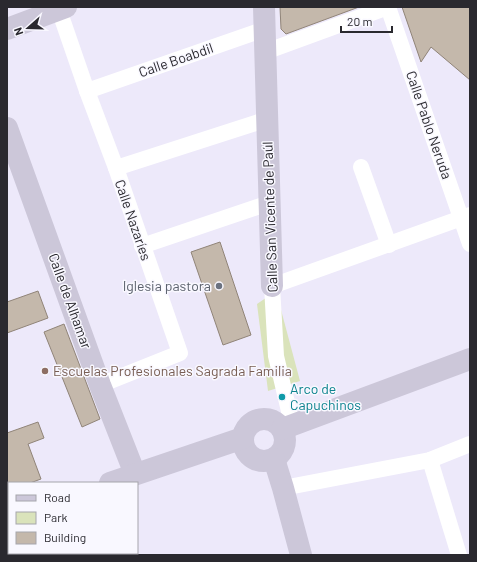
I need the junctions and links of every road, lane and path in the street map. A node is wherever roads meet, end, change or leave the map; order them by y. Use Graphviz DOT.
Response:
graph roads {
  1 [pos="264,7"];
  2 [pos="388,7"];
  3 [pos="61,8"];
  4 [pos="7,29"];
  5 [pos="265,29"];
  6 [pos="265,52"];
  7 [pos="87,91"];
  8 [pos="268,119"];
  9 [pos="7,128"];
  10 [pos="361,167"];
  11 [pos="116,168"];
  12 [pos="270,203"];
  13 [pos="466,217"];
  14 [pos="470,244"];
  15 [pos="389,245"];
  16 [pos="142,246"];
  17 [pos="272,286"];
  18 [pos="470,359"];
  19 [pos="100,385"];
  20 [pos="287,426"];
  21 [pos="243,438"];
  22 [pos="470,444"];
  23 [pos="274,459"];
  24 [pos="430,460"];
  25 [pos="135,474"];
  26 [pos="113,482"];
  27 [pos="284,488"];
  28 [pos="301,555"];
  29 [pos="459,555"];
  1 -- 5 [label="street, Calle San Vicente de Paúl"];
  2 -- 6 [label="street"];
  2 -- 13 [label="street, Calle Pablo Neruda"];
  3 -- 4 [label="street"];
  3 -- 7 [label="street, Calle Nazaríes"];
  5 -- 6 [label="street, Calle San Vicente de Paúl"];
  5 -- 7 [label="street, Calle Boabdil"];
  6 -- 8 [label="street, Calle San Vicente de Paúl"];
  7 -- 11 [label="street, Calle Nazaríes"];
  8 -- 11 [label="street"];
  8 -- 12 [label="street, Calle San Vicente de Paúl"];
  9 -- 19 [label="street, Calle de Alhamar"];
  10 -- 15 [label="street"];
  11 -- 16 [label="street, Calle Nazaríes"];
  12 -- 16 [label="street"];
  12 -- 17 [label="street, Calle San Vicente de Paúl"];
  13 -- 14 [label="street, Calle Pablo Neruda"];
  13 -- 15 [label="street"];
  15 -- 17 [label="street"];
  16 -- 19 [label="street, Calle Nazaríes"];
  17 -- 20 [label="street, Calle San Vicente de Paúl"];
  18 -- 20 [label="street"];
  19 -- 25 [label="street, Calle de Alhamar"];
  20 -- 21 [label="street"];
  20 -- 23 [label="street"];
  21 -- 23 [label="street"];
  21 -- 25 [label="street"];
  22 -- 24 [label="street"];
  23 -- 27 [label="street"];
  24 -- 27 [label="street"];
  24 -- 29 [label="street"];
  25 -- 26 [label="street"];
  27 -- 28 [label="street"];
}
